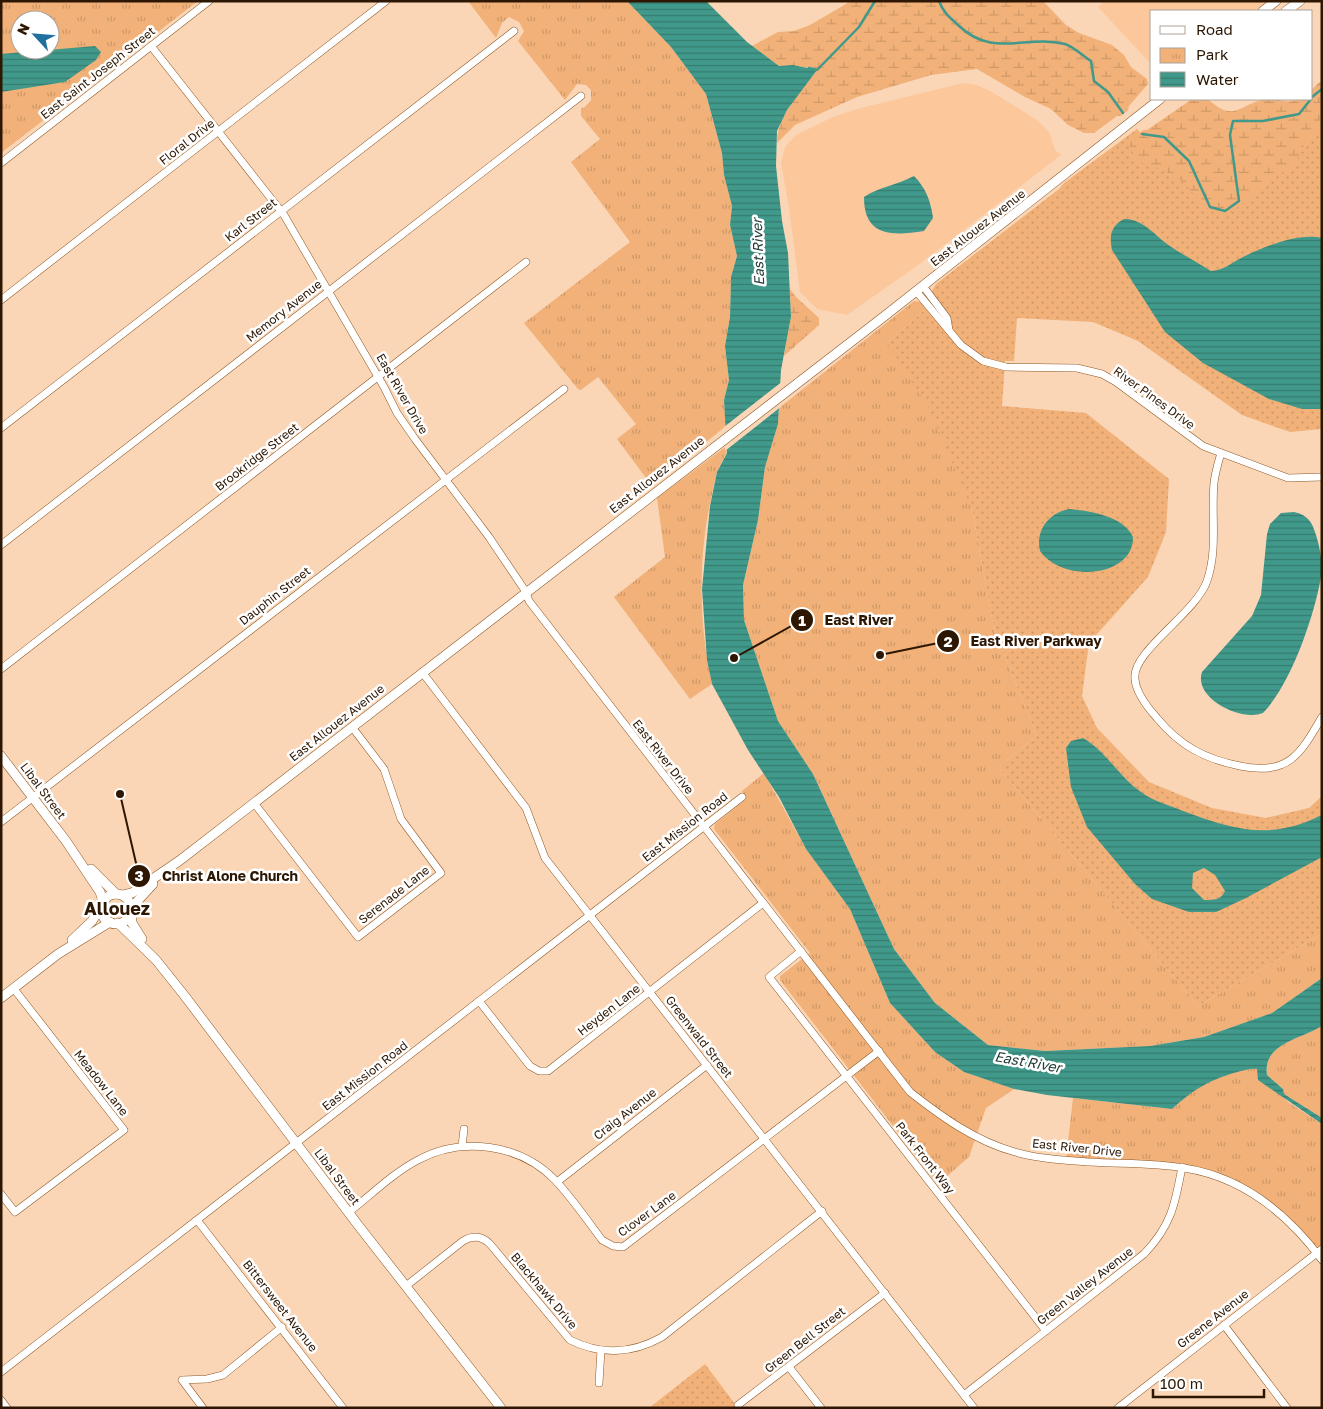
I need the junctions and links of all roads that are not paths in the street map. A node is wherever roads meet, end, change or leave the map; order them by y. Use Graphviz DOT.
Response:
graph roads {
  1 [pos="208,1"];
  2 [pos="386,1"];
  3 [pos="1276,1"];
  4 [pos="1300,1"];
  5 [pos="1264,10"];
  6 [pos="1287,10"];
  7 [pos="514,31"];
  8 [pos="151,46"];
  9 [pos="581,96"];
  10 [pos="1159,100"];
  11 [pos="1167,100"];
  12 [pos="1150,109"];
  13 [pos="220,131"];
  14 [pos="1,163"];
  15 [pos="281,211"];
  16 [pos="526,262"];
  17 [pos="920,288"];
  18 [pos="328,291"];
  19 [pos="1,300"];
  20 [pos="379,377"];
  21 [pos="564,389"];
  22 [pos="1,428"];
  23 [pos="1221,453"];
  24 [pos="1322,477"];
  25 [pos="445,479"];
  26 [pos="1,545"];
  27 [pos="526,592"];
  28 [pos="1,669"];
  29 [pos="422,672"];
  30 [pos="1322,717"];
  31 [pos="352,727"];
  32 [pos="1,756"];
  33 [pos="742,797"];
  34 [pos="32,798"];
  35 [pos="254,803"];
  36 [pos="1,822"];
  37 [pos="704,827"];
  38 [pos="66,841"];
  39 [pos="179,861"];
  40 [pos="119,894"];
  41 [pos="763,903"];
  42 [pos="102,904"];
  43 [pos="131,910"];
  44 [pos="590,916"];
  45 [pos="114,923"];
  46 [pos="801,951"];
  47 [pos="58,954"];
  48 [pos="156,960"];
  49 [pos="14,989"];
  50 [pos="650,992"];
  51 [pos="1,998"];
  52 [pos="479,1001"];
  53 [pos="879,1051"];
  54 [pos="707,1064"];
  55 [pos="846,1076"];
  56 [pos="464,1129"];
  57 [pos="765,1139"];
  58 [pos="296,1143"];
  59 [pos="462,1146"];
  60 [pos="1182,1167"];
  61 [pos="556,1182"];
  62 [pos="1,1194"];
  63 [pos="822,1212"];
  64 [pos="348,1213"];
  65 [pos="197,1220"];
  66 [pos="1319,1251"];
  67 [pos="1322,1260"];
  68 [pos="406,1286"];
  69 [pos="885,1293"];
  70 [pos="1224,1325"];
  71 [pos="282,1327"];
  72 [pos="1046,1332"];
  73 [pos="601,1350"];
  74 [pos="789,1367"];
  75 [pos="1,1372"];
  76 [pos="599,1383"];
  77 [pos="964,1395"];
  78 [pos="1,1400"];
  79 [pos="738,1405"];
  80 [pos="1128,1405"];
  81 [pos="7,1408"];
  82 [pos="203,1408"];
  83 [pos="343,1408"];
  84 [pos="501,1408"];
  85 [pos="821,1408"];
  86 [pos="974,1408"];
  87 [pos="1118,1408"];
  88 [pos="1287,1408"];
  1 -- 8 [label="street, East Saint Joseph Street"];
  2 -- 13 [label="street, Floral Drive"];
  3 -- 5 [label="street"];
  4 -- 6 [label="street"];
  7 -- 15 [label="street, Karl Street"];
  8 -- 13 [label="street, East River Drive"];
  8 -- 14 [label="street, East Saint Joseph Street"];
  9 -- 18 [label="street, Memory Avenue"];
  10 -- 12 [label="street, East Allouez Avenue"];
  11 -- 12 [label="street, East Allouez Avenue"];
  12 -- 17 [label="street, East Allouez Avenue"];
  13 -- 15 [label="street, East River Drive"];
  13 -- 19 [label="street, Floral Drive"];
  15 -- 18 [label="street, East River Drive"];
  15 -- 22 [label="street, Karl Street"];
  16 -- 20 [label="street, Brookridge Street"];
  17 -- 23 [label="street, River Pines Drive"];
  17 -- 27 [label="street, East Allouez Avenue"];
  18 -- 20 [label="street, East River Drive"];
  18 -- 26 [label="street, Memory Avenue"];
  20 -- 25 [label="street, East River Drive"];
  20 -- 28 [label="street, Brookridge Street"];
  21 -- 25 [label="street, Dauphin Street"];
  23 -- 24 [label="street, River Pines Drive"];
  23 -- 30 [label="street"];
  25 -- 27 [label="street, East River Drive"];
  25 -- 34 [label="street, Dauphin Street"];
  27 -- 29 [label="street, East Allouez Avenue"];
  27 -- 37 [label="street, East River Drive"];
  29 -- 31 [label="street, East Allouez Avenue"];
  29 -- 44 [label="street, Greenwald Street"];
  31 -- 35 [label="street, East Allouez Avenue"];
  31 -- 35 [label="street, Serenade Lane"];
  32 -- 34 [label="street, Libal Street"];
  33 -- 37 [label="street, East Mission Road"];
  34 -- 36 [label="street, Dauphin Street"];
  34 -- 38 [label="street, Libal Street"];
  35 -- 39 [label="street, East Allouez Avenue"];
  37 -- 41 [label="street, East River Drive"];
  37 -- 44 [label="street, East Mission Road"];
  38 -- 40 [label="street, Libal Street"];
  38 -- 42 [label="street, Libal Street"];
  39 -- 40 [label="street, East Allouez Avenue"];
  39 -- 43 [label="street, East Allouez Avenue"];
  40 -- 42 [label="street"];
  40 -- 43 [label="street"];
  41 -- 46 [label="street, East River Drive"];
  41 -- 50 [label="street, Heyden Lane"];
  42 -- 45 [label="street"];
  42 -- 47 [label="street"];
  43 -- 45 [label="street"];
  43 -- 48 [label="street, Libal Street"];
  44 -- 50 [label="street, Greenwald Street"];
  44 -- 52 [label="street, East Mission Road"];
  45 -- 47 [label="street"];
  45 -- 48 [label="street, Libal Street"];
  46 -- 53 [label="street, East River Drive"];
  46 -- 55 [label="street, Park Front Way"];
  47 -- 49 [label="street"];
  48 -- 58 [label="street, Libal Street"];
  49 -- 51 [label="street"];
  49 -- 62 [label="street, Meadow Lane"];
  50 -- 52 [label="street, Heyden Lane"];
  50 -- 54 [label="street, Greenwald Street"];
  52 -- 58 [label="street, East Mission Road"];
  53 -- 55 [label="street, Clover Lane"];
  53 -- 60 [label="street, East River Drive"];
  54 -- 57 [label="street, Greenwald Street"];
  54 -- 61 [label="street, Craig Avenue"];
  55 -- 57 [label="street, Clover Lane"];
  55 -- 72 [label="street, Park Front Way"];
  56 -- 59 [label="street"];
  57 -- 61 [label="street, Clover Lane"];
  57 -- 63 [label="street, Greenwald Street"];
  58 -- 64 [label="street, Libal Street"];
  58 -- 65 [label="street, East Mission Road"];
  59 -- 61 [label="street, Clover Lane"];
  59 -- 64 [label="street, Clover Lane"];
  60 -- 66 [label="street, East River Drive"];
  60 -- 72 [label="street, Green Valley Avenue"];
  63 -- 69 [label="street, Greenwald Street"];
  63 -- 73 [label="street, Blackhawk Drive"];
  64 -- 68 [label="street, Libal Street"];
  65 -- 71 [label="street, Bittersweet Avenue"];
  65 -- 75 [label="street, East Mission Road"];
  66 -- 67 [label="street, East River Drive"];
  66 -- 70 [label="street, Greene Avenue"];
  68 -- 73 [label="street, Blackhawk Drive"];
  68 -- 84 [label="street, Libal Street"];
  69 -- 74 [label="street, Green Bell Street"];
  69 -- 77 [label="street, Greenwald Street"];
  70 -- 80 [label="street, Greene Avenue"];
  70 -- 88 [label="street"];
  71 -- 82 [label="street"];
  71 -- 83 [label="street, Bittersweet Avenue"];
  72 -- 77 [label="street, Green Valley Avenue"];
  73 -- 76 [label="street"];
  74 -- 79 [label="street, Green Bell Street"];
  74 -- 85 [label="street"];
  77 -- 86 [label="street, Greenwald Street"];
  78 -- 81 [label="street"];
  80 -- 87 [label="street, Greene Avenue"];
}
